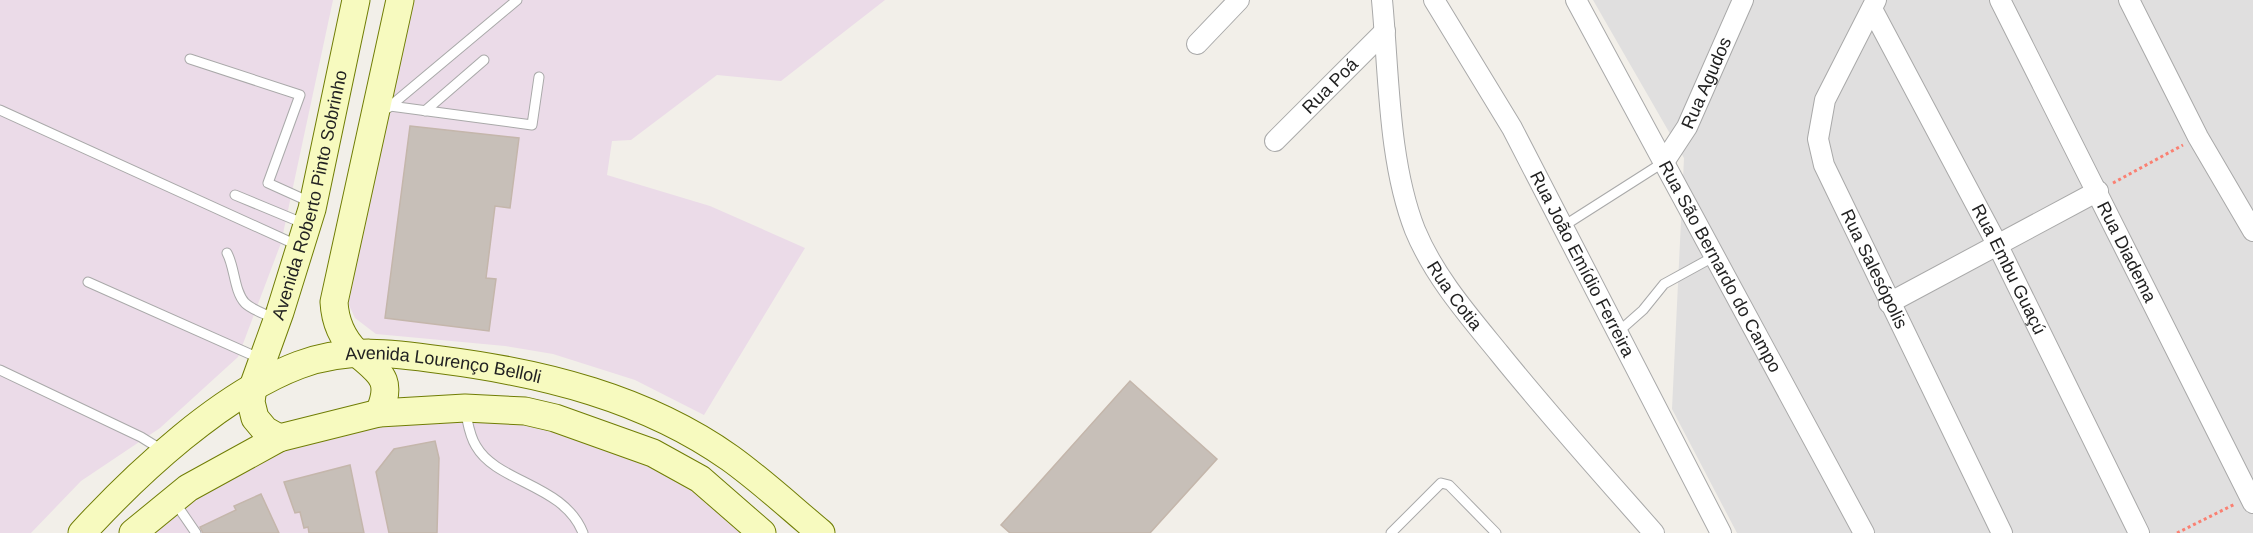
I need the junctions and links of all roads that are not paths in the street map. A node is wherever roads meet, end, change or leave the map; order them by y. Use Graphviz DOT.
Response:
graph roads {
  1 [pos="356,0"];
  2 [pos="400,0"];
  3 [pos="517,0"];
  4 [pos="1239,0"];
  5 [pos="1382,0"];
  6 [pos="1434,0"];
  7 [pos="1576,0"];
  8 [pos="1743,0"];
  9 [pos="2000,0"];
  10 [pos="2129,0"];
  11 [pos="1874,5"];
  12 [pos="1385,31"];
  13 [pos="1197,44"];
  14 [pos="190,58"];
  15 [pos="483,60"];
  16 [pos="539,77"];
  17 [pos="0,110"];
  18 [pos="425,111"];
  19 [pos="382,112"];
  20 [pos="1275,141"];
  21 [pos="1664,162"];
  22 [pos="2098,191"];
  23 [pos="236,195"];
  24 [pos="308,225"];
  25 [pos="1562,227"];
  26 [pos="2253,231"];
  27 [pos="1998,244"];
  28 [pos="226,254"];
  29 [pos="1715,256"];
  30 [pos="88,282"];
  31 [pos="1889,303"];
  32 [pos="277,320"];
  33 [pos="1617,333"];
  34 [pos="356,352"];
  35 [pos="262,359"];
  36 [pos="465,363"];
  37 [pos="0,370"];
  38 [pos="253,387"];
  39 [pos="465,408"];
  40 [pos="379,413"];
  41 [pos="279,438"];
  42 [pos="166,453"];
  43 [pos="173,499"];
  44 [pos="2251,500"];
  45 [pos="82,533"];
  46 [pos="132,533"];
  47 [pos="196,533"];
  48 [pos="583,533"];
  49 [pos="762,533"];
  50 [pos="821,533"];
  51 [pos="1391,533"];
  52 [pos="1496,533"];
  53 [pos="1654,533"];
  54 [pos="1721,533"];
  55 [pos="1864,533"];
  56 [pos="2002,533"];
  57 [pos="2139,533"];
  1 -- 24 [label="street, Avenida Roberto Pinto Sobrinho"];
  2 -- 19 [label="street"];
  3 -- 19 [label="lane"];
  4 -- 13 [label="street"];
  5 -- 12 [label="street, Rua Cotia"];
  6 -- 25 [label="street, Rua João Emídio Ferreira"];
  7 -- 21 [label="street, Rua São Bernardo do Campo"];
  8 -- 21 [label="street, Rua Agudos"];
  9 -- 22 [label="street, Rua Diadema"];
  10 -- 26 [label="street"];
  11 -- 27 [label="street, Rua Embu Guaçú"];
  11 -- 31 [label="street, Rua Salesópolis"];
  12 -- 20 [label="street, Rua Poá"];
  12 -- 53 [label="street, Rua Cotia"];
  14 -- 24 [label="lane"];
  15 -- 18 [label="lane"];
  16 -- 18 [label="lane"];
  17 -- 24 [label="lane"];
  18 -- 19 [label="lane"];
  19 -- 34 [label="street"];
  21 -- 25 [label="lane"];
  21 -- 29 [label="street, Rua São Bernardo do Campo"];
  22 -- 27 [label="street"];
  22 -- 44 [label="street, Rua Diadema"];
  23 -- 24 [label="lane"];
  24 -- 32 [label="street, Avenida Roberto Pinto Sobrinho"];
  25 -- 33 [label="street, Rua João Emídio Ferreira"];
  27 -- 31 [label="street"];
  27 -- 57 [label="street, Rua Embu Guaçú"];
  28 -- 32 [label="lane"];
  29 -- 33 [label="lane"];
  29 -- 55 [label="street, Rua São Bernardo do Campo"];
  30 -- 35 [label="lane"];
  31 -- 56 [label="street, Rua Salesópolis"];
  32 -- 35 [label="street, Avenida Roberto Pinto Sobrinho"];
  33 -- 54 [label="street, Rua João Emídio Ferreira"];
  34 -- 36 [label="street, Avenida Lourenço Belloli"];
  34 -- 38 [label="street, Avenida Lourenço Belloli"];
  34 -- 40 [label="street"];
  35 -- 38 [label="street, Avenida Roberto Pinto Sobrinho"];
  36 -- 39 [label="street"];
  36 -- 50 [label="street, Avenida Lourenço Belloli"];
  37 -- 42 [label="lane"];
  38 -- 41 [label="street"];
  38 -- 42 [label="street, Avenida Lourenço Belloli"];
  39 -- 40 [label="street, Avenida Lourenço Belloli"];
  39 -- 48 [label="lane"];
  39 -- 49 [label="street, Avenida Lourenço Belloli"];
  40 -- 41 [label="street, Avenida Lourenço Belloli"];
  41 -- 43 [label="street, Avenida Lourenço Belloli"];
  42 -- 45 [label="street, Avenida Lourenço Belloli"];
  43 -- 46 [label="street, Avenida Lourenço Belloli"];
  43 -- 47 [label="lane"];
  51 -- 52 [label="lane"];
}
